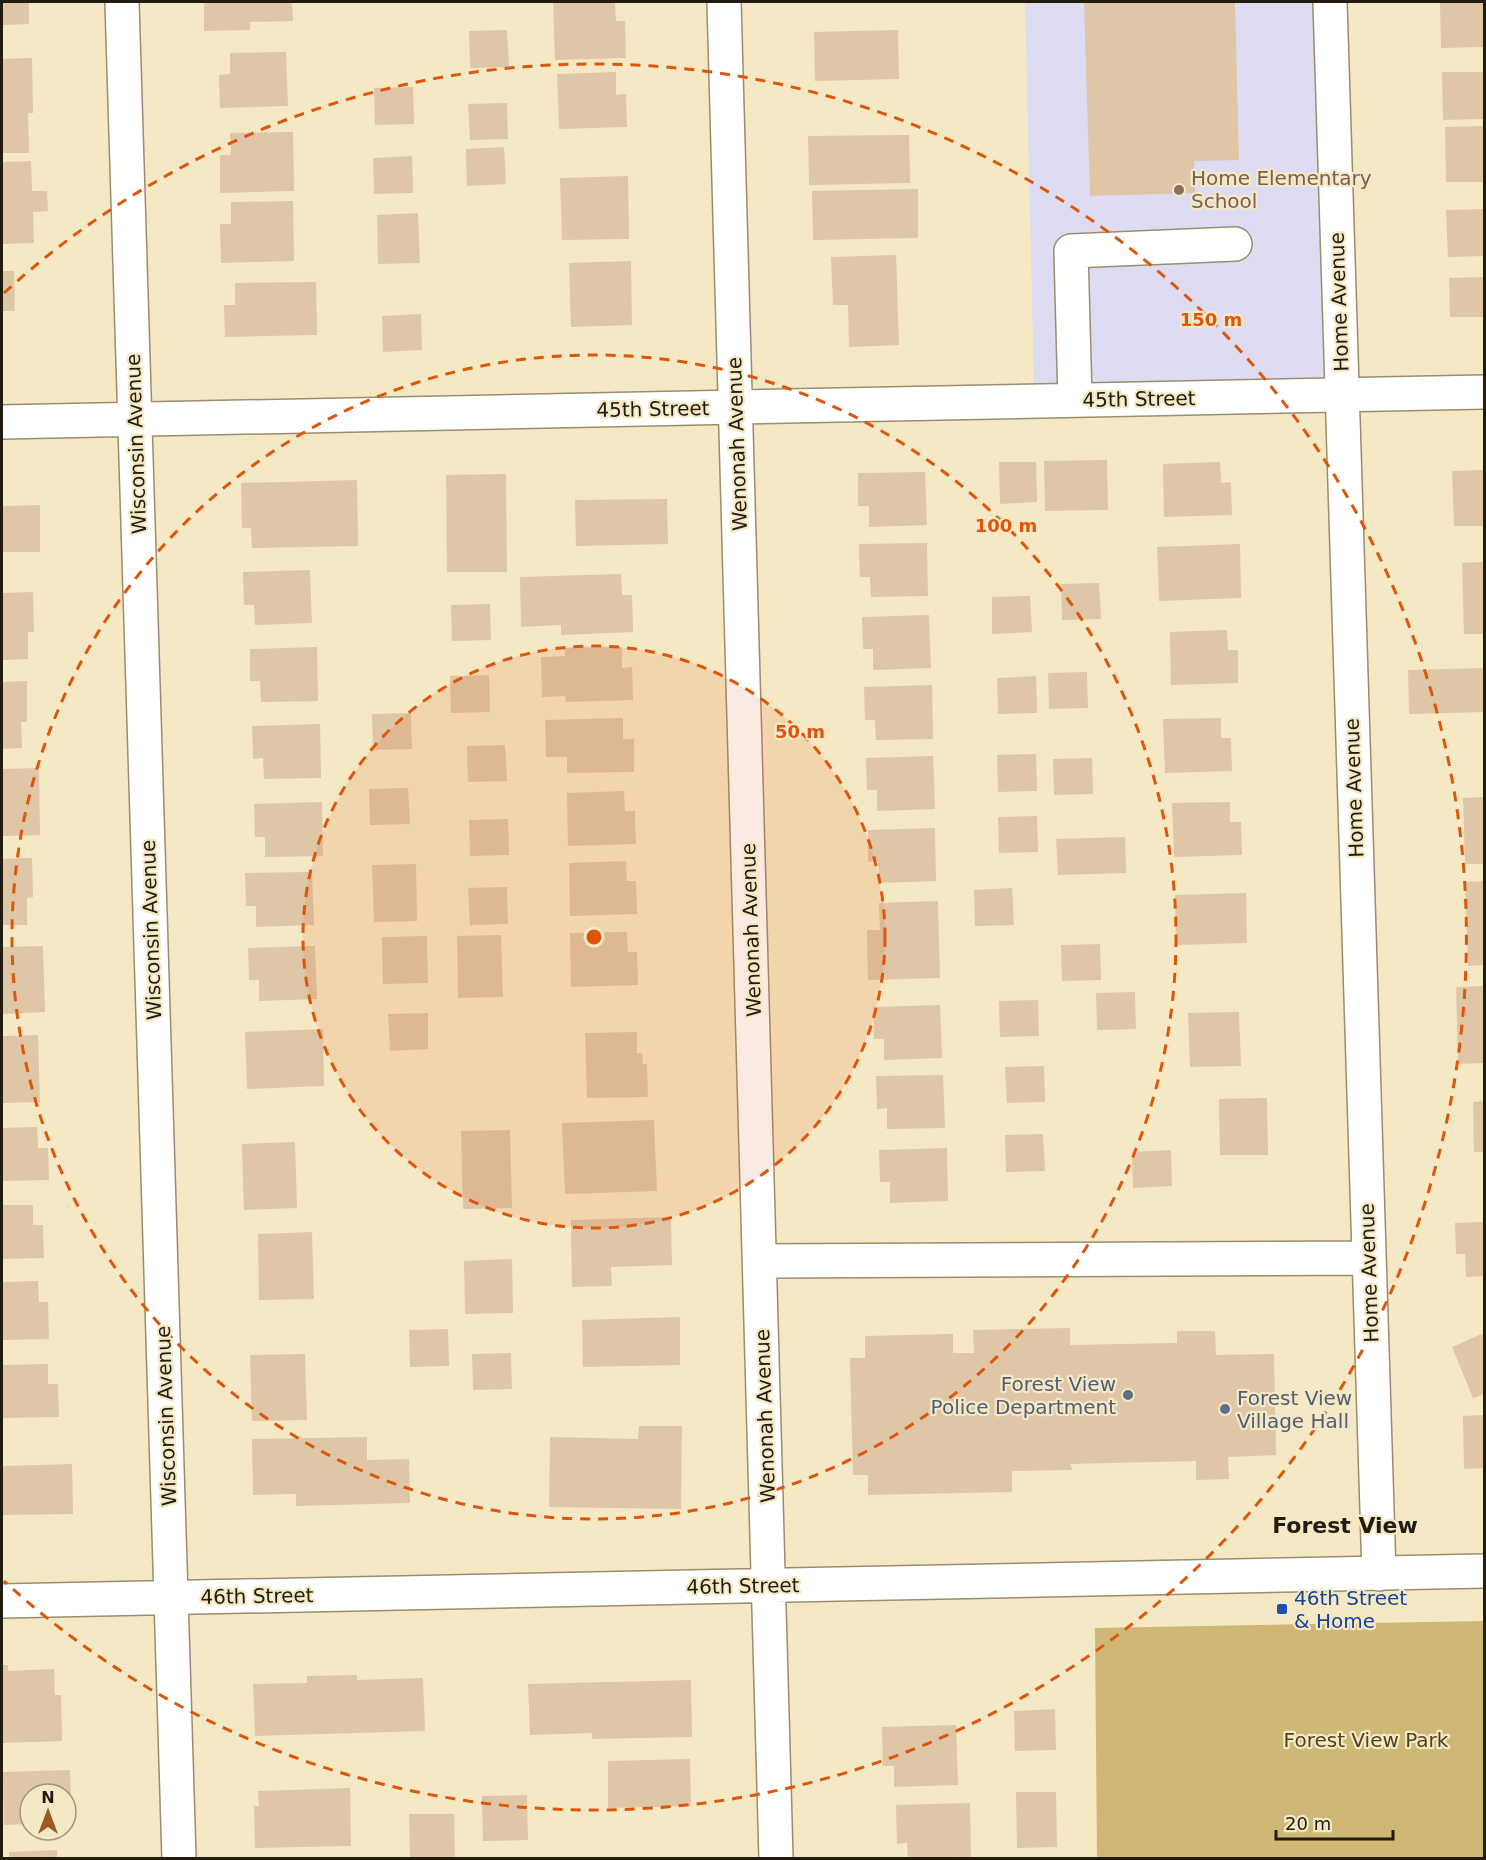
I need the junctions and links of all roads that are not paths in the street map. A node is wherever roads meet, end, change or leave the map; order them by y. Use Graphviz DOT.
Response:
graph roads {
  1 [pos="122,2"];
  2 [pos="724,2"];
  3 [pos="1330,2"];
  4 [pos="1235,244"];
  5 [pos="1485,392"];
  6 [pos="1342,394"];
  7 [pos="1075,400"];
  8 [pos="736,407"];
  9 [pos="135,419"];
  10 [pos="2,422"];
  11 [pos="1369,1258"];
  12 [pos="760,1261"];
  13 [pos="1485,1571"];
  14 [pos="1379,1574"];
  15 [pos="770,1585"];
  16 [pos="171,1598"];
  17 [pos="2,1601"];
  18 [pos="179,1858"];
  19 [pos="776,1858"];
  1 -- 9 [label="street, Wisconsin Avenue"];
  2 -- 8 [label="street, Wenonah Avenue"];
  3 -- 6 [label="street, Home Avenue"];
  4 -- 7 [label="street"];
  5 -- 6 [label="street, 45th Street"];
  6 -- 7 [label="street, 45th Street"];
  6 -- 11 [label="street, Home Avenue"];
  7 -- 8 [label="street, 45th Street"];
  8 -- 9 [label="street, 45th Street"];
  8 -- 12 [label="street, Wenonah Avenue"];
  9 -- 10 [label="street, 45th Street"];
  9 -- 16 [label="street, Wisconsin Avenue"];
  11 -- 12 [label="street"];
  11 -- 14 [label="street, Home Avenue"];
  12 -- 15 [label="street, Wenonah Avenue"];
  13 -- 14 [label="street, 46th Street"];
  14 -- 15 [label="street, 46th Street"];
  15 -- 16 [label="street, 46th Street"];
  15 -- 19 [label="street, Wenonah Avenue"];
  16 -- 17 [label="street, 46th Street"];
  16 -- 18 [label="street, Wisconsin Avenue"];
}
